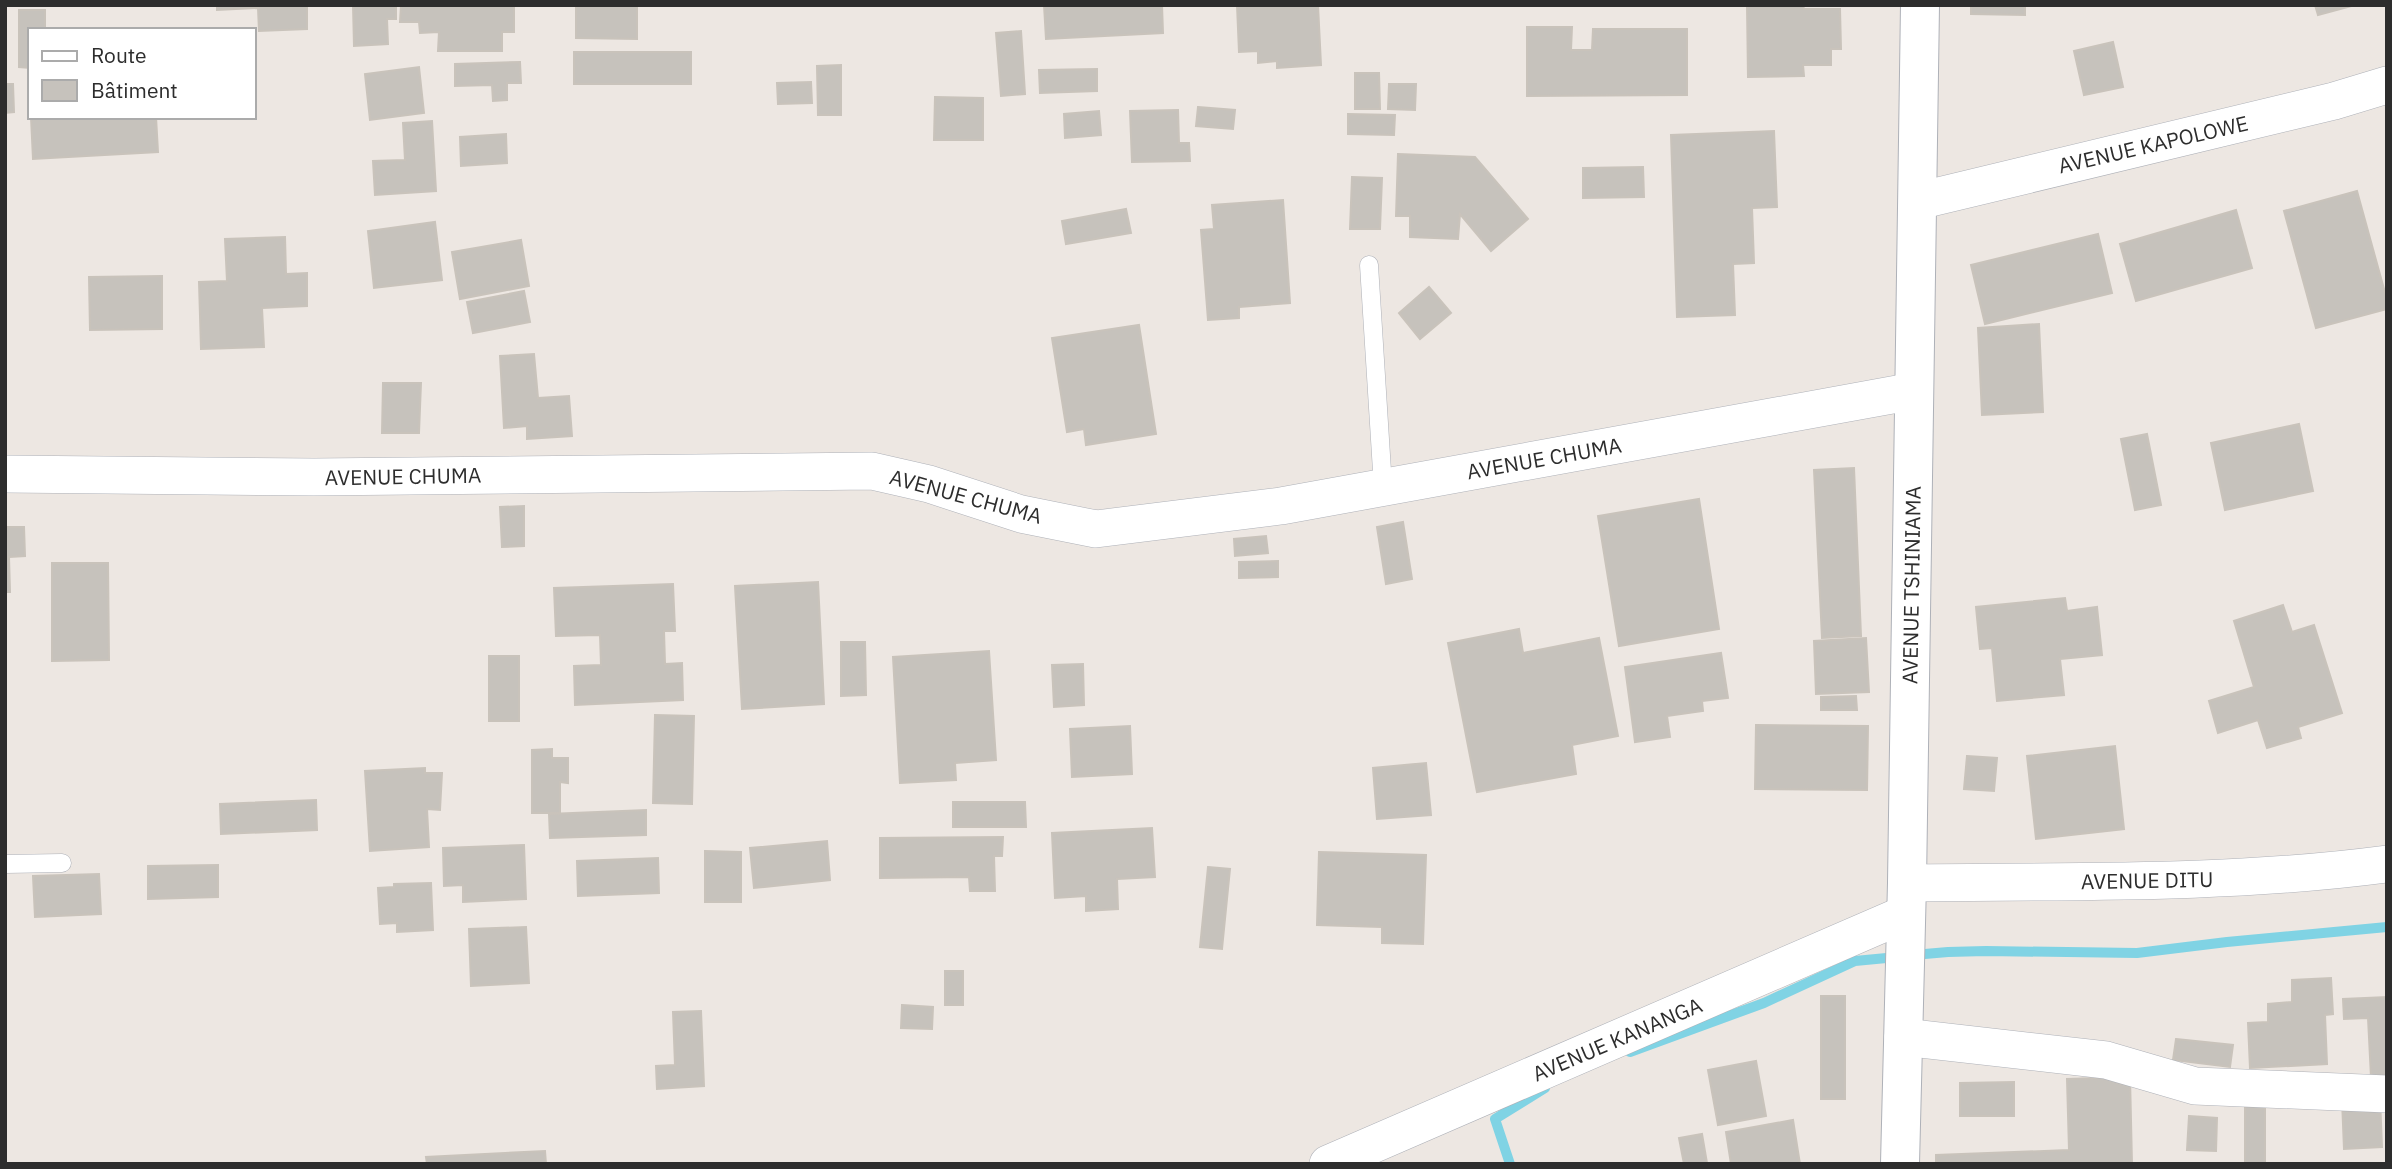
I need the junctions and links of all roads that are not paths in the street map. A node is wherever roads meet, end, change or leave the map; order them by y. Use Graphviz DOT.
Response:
graph roads {
  1 [pos="1920,5"];
  2 [pos="2387,85"];
  3 [pos="1918,201"];
  4 [pos="1369,265"];
  5 [pos="1914,391"];
  6 [pos="5,474"];
  7 [pos="1382,488"];
  8 [pos="62,863"];
  9 [pos="5,864"];
  10 [pos="2387,864"];
  11 [pos="1905,928"];
  12 [pos="1903,1037"];
  13 [pos="2387,1094"];
  14 [pos="1328,1164"];
  15 [pos="1900,1164"];
  1 -- 3 [label="street, AVENUE TSHINIAMA"];
  2 -- 3 [label="street, AVENUE KAPOLOWE"];
  3 -- 5 [label="street, AVENUE TSHINIAMA"];
  4 -- 7 [label="lane"];
  5 -- 7 [label="street, AVENUE CHUMA"];
  5 -- 11 [label="street, AVENUE TSHINIAMA"];
  6 -- 7 [label="street, AVENUE CHUMA"];
  8 -- 9 [label="lane"];
  10 -- 11 [label="street, AVENUE DITU"];
  11 -- 12 [label="street, AVENUE TSHINIAMA"];
  11 -- 14 [label="street, AVENUE KANANGA"];
  12 -- 13 [label="street"];
  12 -- 15 [label="street, AVENUE TSHINIAMA"];
}
